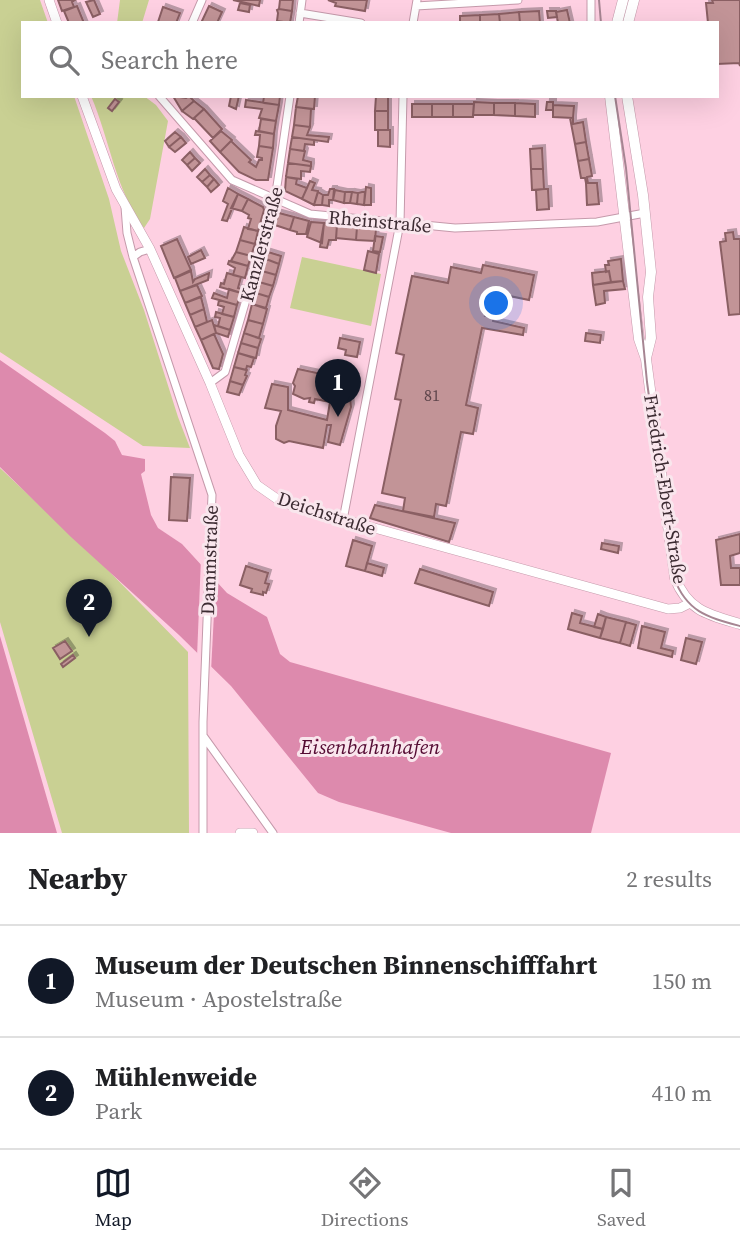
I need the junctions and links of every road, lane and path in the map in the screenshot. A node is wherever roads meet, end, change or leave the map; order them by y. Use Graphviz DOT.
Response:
graph roads {
  1 [pos="49,0"];
  2 [pos="202,0"];
  3 [pos="302,0"];
  4 [pos="518,0"];
  5 [pos="591,0"];
  6 [pos="623,0"];
  7 [pos="634,0"];
  8 [pos="416,3"];
  9 [pos="300,13"];
  10 [pos="56,21"];
  11 [pos="193,21"];
  12 [pos="299,21"];
  13 [pos="348,21"];
  14 [pos="413,21"];
  15 [pos="591,21"];
  16 [pos="618,21"];
  17 [pos="629,21"];
  18 [pos="83,98"];
  19 [pos="161,98"];
  20 [pos="290,98"];
  21 [pos="403,98"];
  22 [pos="607,98"];
  23 [pos="627,98"];
  24 [pos="275,200"];
  25 [pos="125,206"];
  26 [pos="645,213"];
  27 [pos="624,217"];
  28 [pos="400,223"];
  29 [pos="150,249"];
  30 [pos="133,257"];
  31 [pos="646,359"];
  32 [pos="210,383"];
  33 [pos="343,520"];
  34 [pos="690,603"];
  35 [pos="740,624"];
  36 [pos="204,737"];
  37 [pos="203,833"];
  38 [pos="240,833"];
  39 [pos="253,833"];
  40 [pos="274,833"];
  1 -- 10 [label="street"];
  2 -- 11 [label="street"];
  3 -- 9 [label="street"];
  4 -- 8 [label="street"];
  5 -- 15 [label="street"];
  6 -- 16 [label="main road"];
  7 -- 17 [label="main road"];
  8 -- 14 [label="street"];
  9 -- 12 [label="street"];
  9 -- 13 [label="street"];
  18 -- 25 [label="street, Deichstraße"];
  19 -- 24 [label="street, Rheinstraße"];
  20 -- 24 [label="street, Kanzlerstraße"];
  21 -- 28 [label="street"];
  22 -- 27 [label="main road, Friedrich-Ebert-Straße"];
  23 -- 26 [label="main road, Friedrich-Ebert-Straße"];
  24 -- 28 [label="street, Rheinstraße"];
  24 -- 32 [label="street, Kanzlerstraße"];
  25 -- 29 [label="street, Deichstraße"];
  25 -- 30 [label="street, Dammstraße"];
  26 -- 27 [label="street, Rheinstraße"];
  26 -- 31 [label="main road, Friedrich-Ebert-Straße"];
  27 -- 28 [label="street, Rheinstraße"];
  27 -- 31 [label="main road, Friedrich-Ebert-Straße"];
  28 -- 33 [label="street"];
  29 -- 30 [label="street"];
  29 -- 32 [label="street, Deichstraße"];
  30 -- 36 [label="street, Dammstraße"];
  31 -- 34 [label="main road, Friedrich-Ebert-Straße"];
  32 -- 33 [label="street, Deichstraße"];
  33 -- 34 [label="street, Deichstraße"];
  34 -- 35 [label="main road, Friedrich-Ebert-Straße"];
  36 -- 37 [label="street, Dammstraße"];
  36 -- 40 [label="street"];
  38 -- 39 [label="street"];
}
